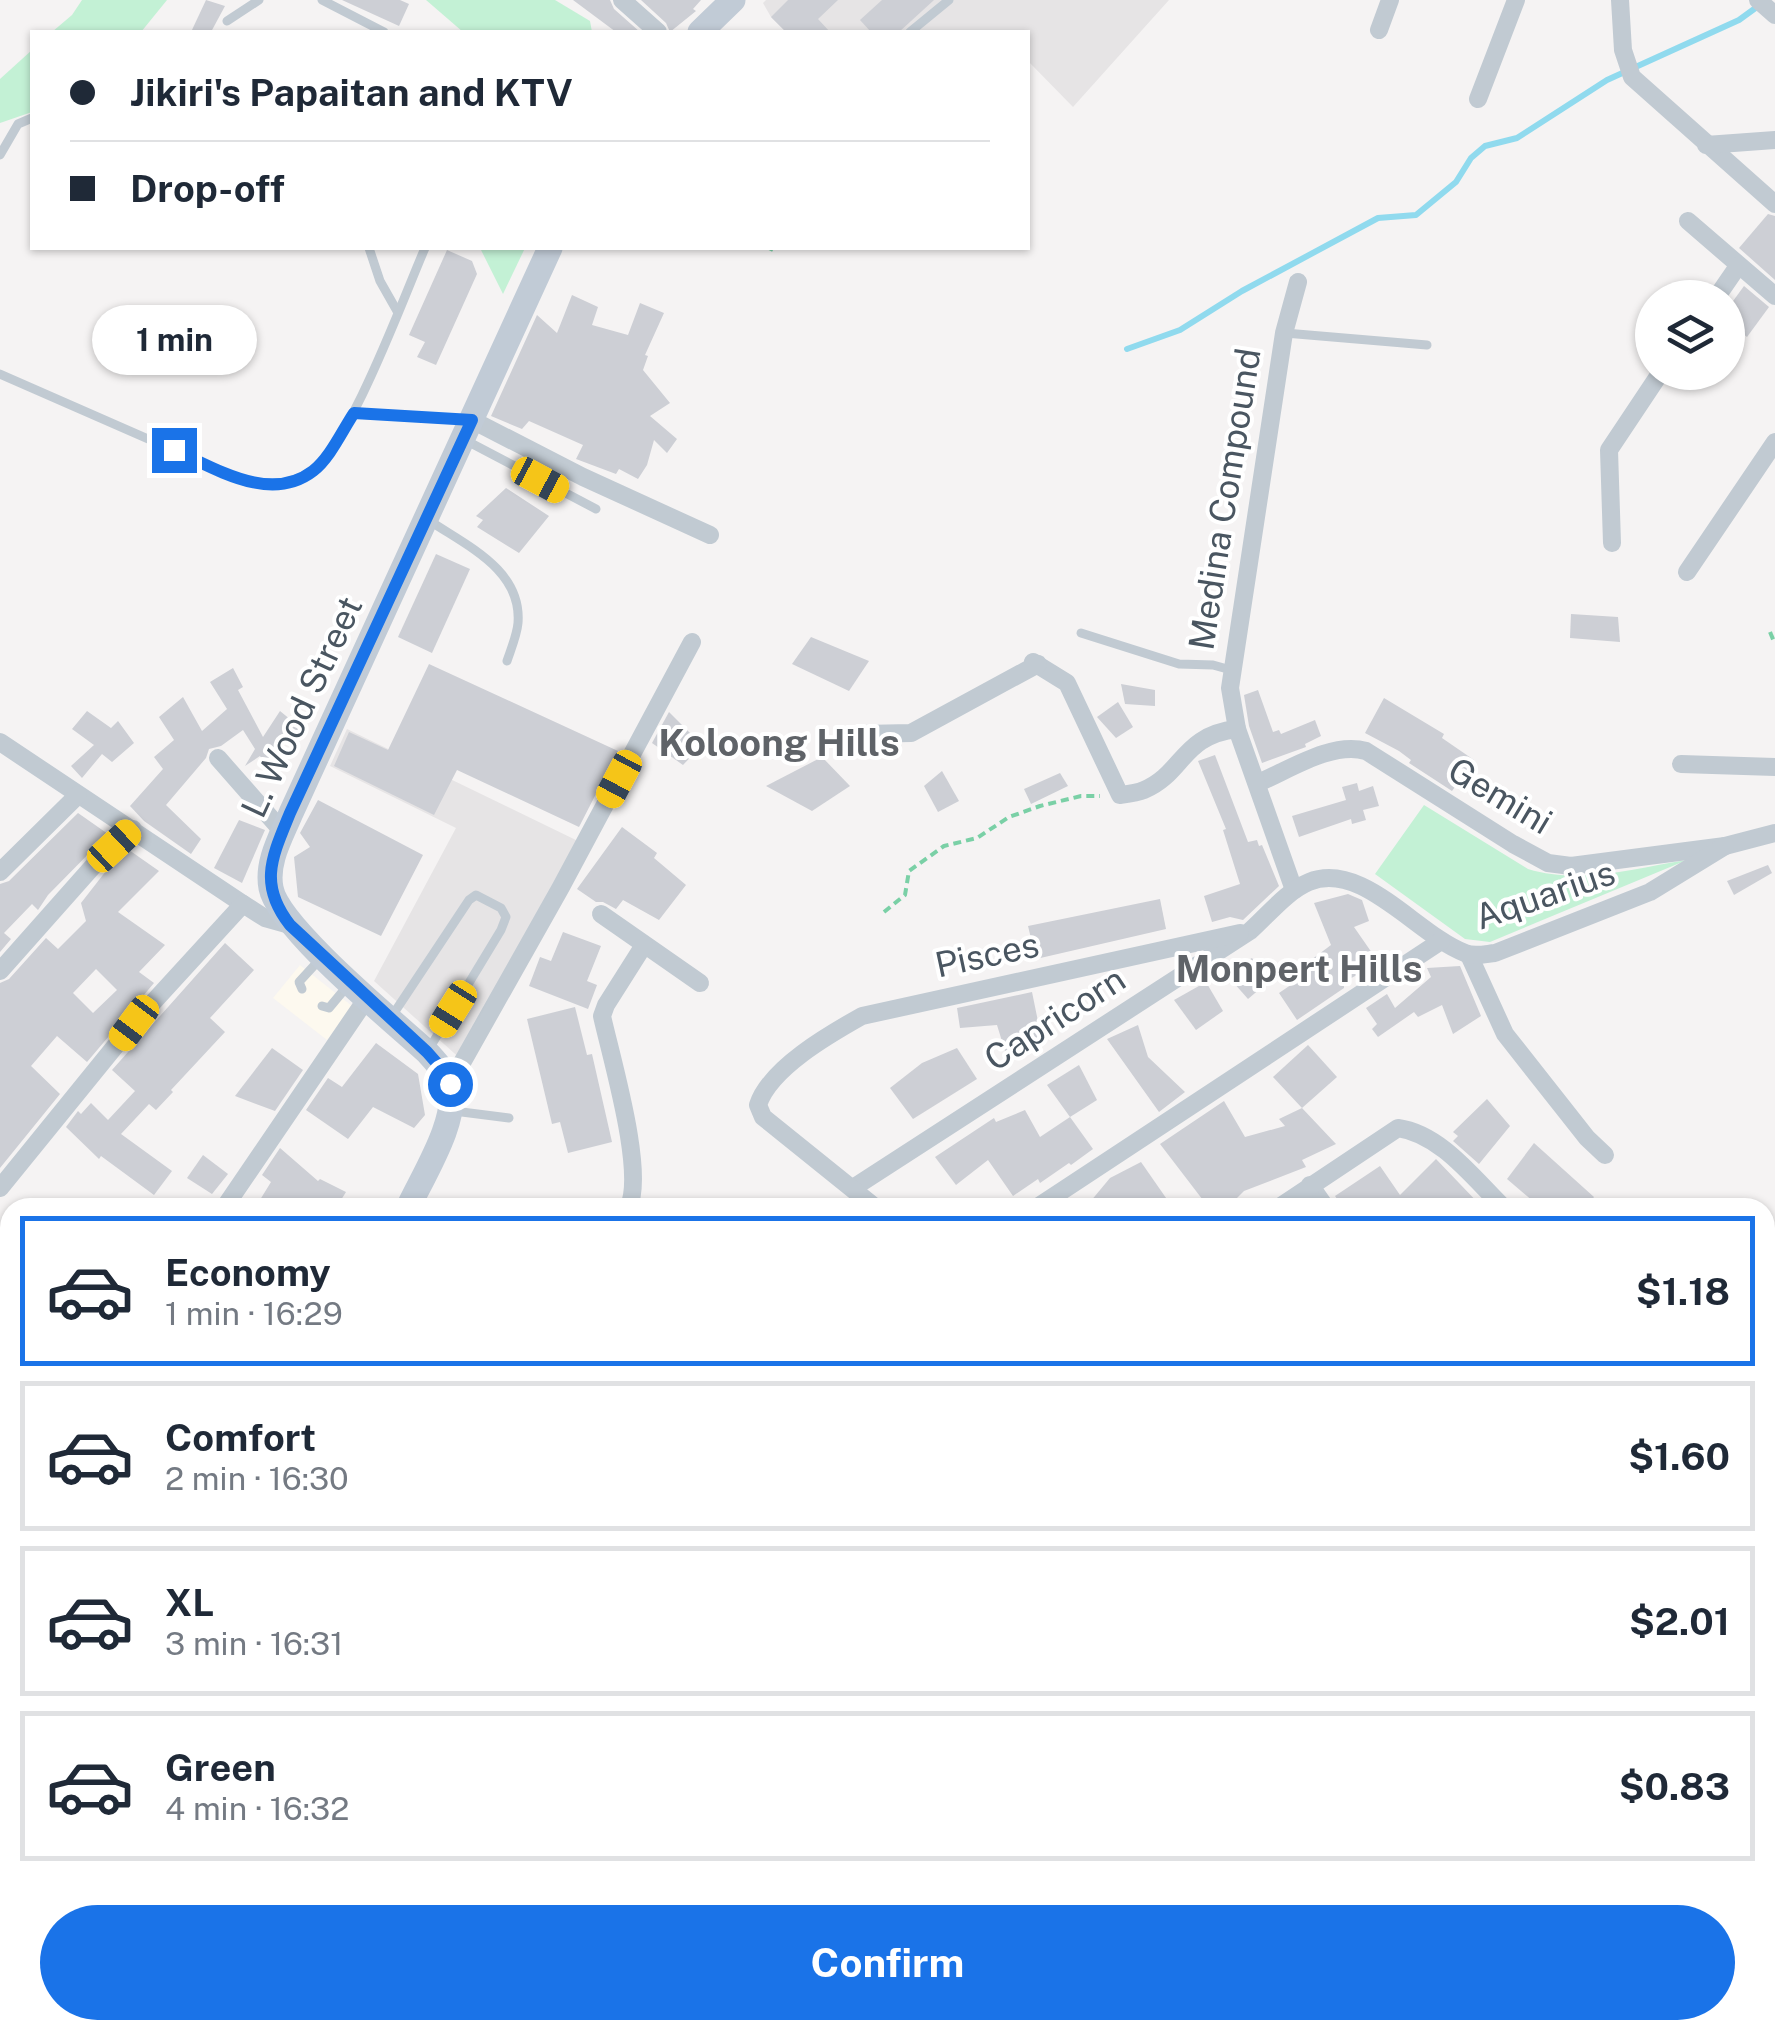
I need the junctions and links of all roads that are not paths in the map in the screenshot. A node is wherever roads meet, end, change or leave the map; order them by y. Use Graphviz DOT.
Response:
graph roads {
  1 [pos="259,0"];
  2 [pos="322,0"];
  3 [pos="622,0"];
  4 [pos="734,0"];
  5 [pos="949,0"];
  6 [pos="1390,0"];
  7 [pos="1516,0"];
  8 [pos="1620,0"];
  9 [pos="1758,0"];
  10 [pos="1775,15"];
  11 [pos="227,21"];
  12 [pos="380,30"];
  13 [pos="656,30"];
  14 [pos="702,30"];
  15 [pos="912,30"];
  16 [pos="1378,30"];
  17 [pos="1478,98"];
  18 [pos="30,119"];
  19 [pos="1775,140"];
  20 [pos="1706,144"];
  21 [pos="0,156"];
  22 [pos="1775,204"];
  23 [pos="1688,221"];
  24 [pos="370,250"];
  25 [pos="424,250"];
  26 [pos="549,250"];
  27 [pos="1738,266"];
  28 [pos="1728,280"];
  29 [pos="1298,282"];
  30 [pos="1775,296"];
  31 [pos="396,311"];
  32 [pos="1284,333"];
  33 [pos="1426,346"];
  34 [pos="0,374"];
  35 [pos="1648,390"];
  36 [pos="354,413"];
  37 [pos="467,430"];
  38 [pos="1775,442"];
  39 [pos="596,509"];
  40 [pos="427,520"];
  41 [pos="710,535"];
  42 [pos="1612,543"];
  43 [pos="1687,572"];
  44 [pos="1081,633"];
  45 [pos="692,642"];
  46 [pos="507,661"];
  47 [pos="1231,670"];
  48 [pos="1236,729"];
  49 [pos="863,734"];
  50 [pos="0,742"];
  51 [pos="218,758"];
  52 [pos="1681,764"];
  53 [pos="1775,767"];
  54 [pos="1258,783"];
  55 [pos="78,795"];
  56 [pos="133,829"];
  57 [pos="283,832"];
  58 [pos="1775,833"];
  59 [pos="1725,846"];
  60 [pos="0,872"];
  61 [pos="1294,890"];
  62 [pos="242,904"];
  63 [pos="600,914"];
  64 [pos="290,925"];
  65 [pos="1250,931"];
  66 [pos="1441,940"];
  67 [pos="644,945"];
  68 [pos="1468,955"];
  69 [pos="323,956"];
  70 [pos="0,971"];
  71 [pos="700,983"];
  72 [pos="302,990"];
  73 [pos="359,990"];
  74 [pos="322,1006"];
  75 [pos="390,1019"];
  76 [pos="427,1052"];
  77 [pos="450,1084"];
  78 [pos="451,1111"];
  79 [pos="509,1118"];
  80 [pos="1605,1155"];
  81 [pos="1310,1185"];
  82 [pos="0,1188"];
  83 [pos="853,1188"];
  84 [pos="230,1198"];
  85 [pos="412,1198"];
  86 [pos="636,1198"];
  87 [pos="864,1198"];
  88 [pos="1051,1198"];
  89 [pos="1292,1198"];
  90 [pos="1319,1198"];
  91 [pos="1493,1198"];
  1 -- 11 [label="lane"];
  2 -- 12 [label="lane"];
  3 -- 13 [label="street"];
  4 -- 14 [label="main road"];
  5 -- 15 [label="lane"];
  6 -- 16 [label="street"];
  7 -- 17 [label="street"];
  8 -- 20 [label="street"];
  9 -- 10 [label="street"];
  18 -- 21 [label="lane"];
  19 -- 20 [label="street"];
  20 -- 22 [label="street"];
  23 -- 27 [label="street"];
  24 -- 31 [label="lane"];
  25 -- 31 [label="lane"];
  26 -- 37 [label="main road, L. Wood Street"];
  27 -- 28 [label="street"];
  27 -- 30 [label="street"];
  29 -- 32 [label="street, Medina Compound"];
  31 -- 36 [label="lane"];
  32 -- 33 [label="lane"];
  32 -- 47 [label="street, Medina Compound"];
  34 -- 36 [label="lane"];
  35 -- 42 [label="street"];
  36 -- 37 [label="lane"];
  37 -- 39 [label="lane"];
  37 -- 40 [label="main road, L. Wood Street"];
  37 -- 41 [label="street"];
  38 -- 43 [label="street"];
  40 -- 46 [label="lane"];
  40 -- 57 [label="main road, L. Wood Street"];
  44 -- 47 [label="lane"];
  45 -- 77 [label="street"];
  47 -- 48 [label="street, Medina Compound"];
  48 -- 49 [label="street"];
  48 -- 54 [label="street"];
  50 -- 55 [label="street"];
  51 -- 57 [label="street"];
  52 -- 53 [label="street"];
  54 -- 59 [label="street, Gemini"];
  54 -- 61 [label="street"];
  55 -- 56 [label="street"];
  55 -- 60 [label="street"];
  56 -- 62 [label="street"];
  56 -- 70 [label="street"];
  57 -- 64 [label="main road, L. Wood Street"];
  58 -- 59 [label="street"];
  59 -- 68 [label="street, Aquarius"];
  61 -- 65 [label="street, Capricorn"];
  61 -- 66 [label="street, Capricorn"];
  62 -- 64 [label="street"];
  62 -- 82 [label="street"];
  63 -- 67 [label="street"];
  64 -- 69 [label="main road, L. Wood Street"];
  65 -- 83 [label="street, Capricorn"];
  65 -- 83 [label="street, Pisces"];
  66 -- 68 [label="street, Aquarius"];
  66 -- 88 [label="street, Aquarius"];
  67 -- 71 [label="street"];
  67 -- 86 [label="street"];
  68 -- 80 [label="street"];
  69 -- 72 [label="lane"];
  69 -- 73 [label="main road, L. Wood Street"];
  73 -- 74 [label="lane"];
  73 -- 75 [label="main road, L. Wood Street"];
  73 -- 84 [label="street"];
  75 -- 76 [label="main road, L. Wood Street"];
  75 -- 76 [label="lane"];
  76 -- 77 [label="main road, L. Wood Street"];
  77 -- 78 [label="main road"];
  78 -- 79 [label="lane"];
  78 -- 85 [label="main road"];
  81 -- 89 [label="street"];
  81 -- 90 [label="street"];
  81 -- 91 [label="street"];
  83 -- 87 [label="street"];
}
